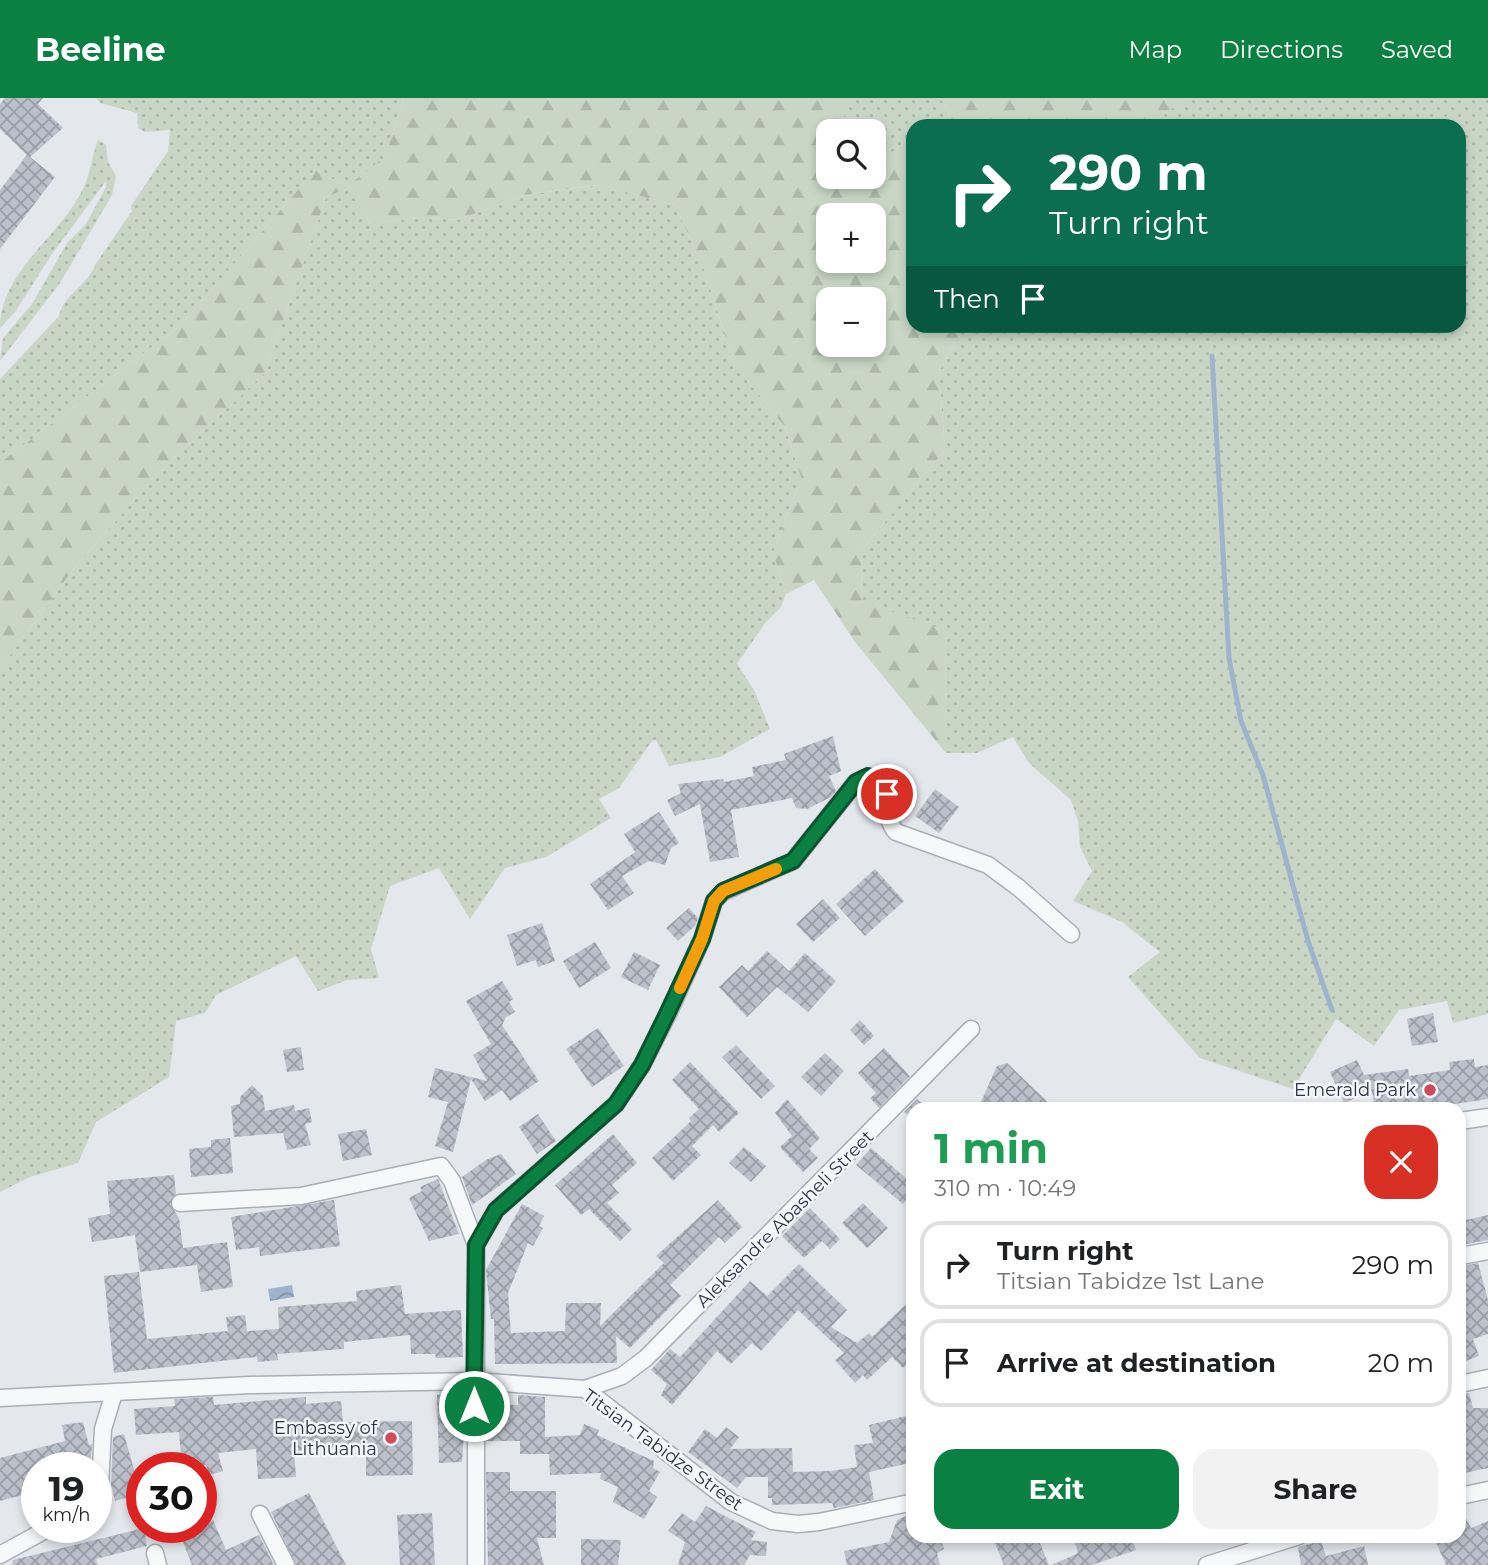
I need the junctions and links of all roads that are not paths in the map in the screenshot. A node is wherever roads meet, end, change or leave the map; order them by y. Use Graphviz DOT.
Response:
graph roads {
  1 [pos="1071,934"];
  2 [pos="971,1029"];
  3 [pos="1488,1117"];
  4 [pos="1466,1120"];
  5 [pos="180,1203"];
  6 [pos="476,1245"];
  7 [pos="1488,1251"];
  8 [pos="1466,1255"];
  9 [pos="1488,1378"];
  10 [pos="474,1381"];
  11 [pos="1466,1383"];
  12 [pos="585,1389"];
  13 [pos="114,1393"];
  14 [pos="0,1398"];
  15 [pos="102,1452"];
  16 [pos="1488,1490"];
  17 [pos="1466,1495"];
  18 [pos="906,1504"];
  19 [pos="260,1514"];
  20 [pos="22,1543"];
  21 [pos="1277,1543"];
  22 [pos="0,1555"];
  23 [pos="286,1565"];
  24 [pos="476,1565"];
  25 [pos="1207,1565"];
  1 -- 6 [label="street"];
  2 -- 12 [label="street, Aleksandre Abasheli Street"];
  3 -- 4 [label="street"];
  5 -- 6 [label="street"];
  6 -- 10 [label="street"];
  7 -- 8 [label="street"];
  9 -- 11 [label="street"];
  10 -- 12 [label="street, Titsian Tabidze Street"];
  10 -- 13 [label="street, Titsian Tabidze Street"];
  10 -- 24 [label="street"];
  12 -- 18 [label="street, Titsian Tabidze Street"];
  13 -- 14 [label="street, Titsian Tabidze Street"];
  13 -- 15 [label="street"];
  16 -- 17 [label="street"];
  19 -- 23 [label="street"];
  20 -- 22 [label="street"];
  21 -- 25 [label="street"];
}
